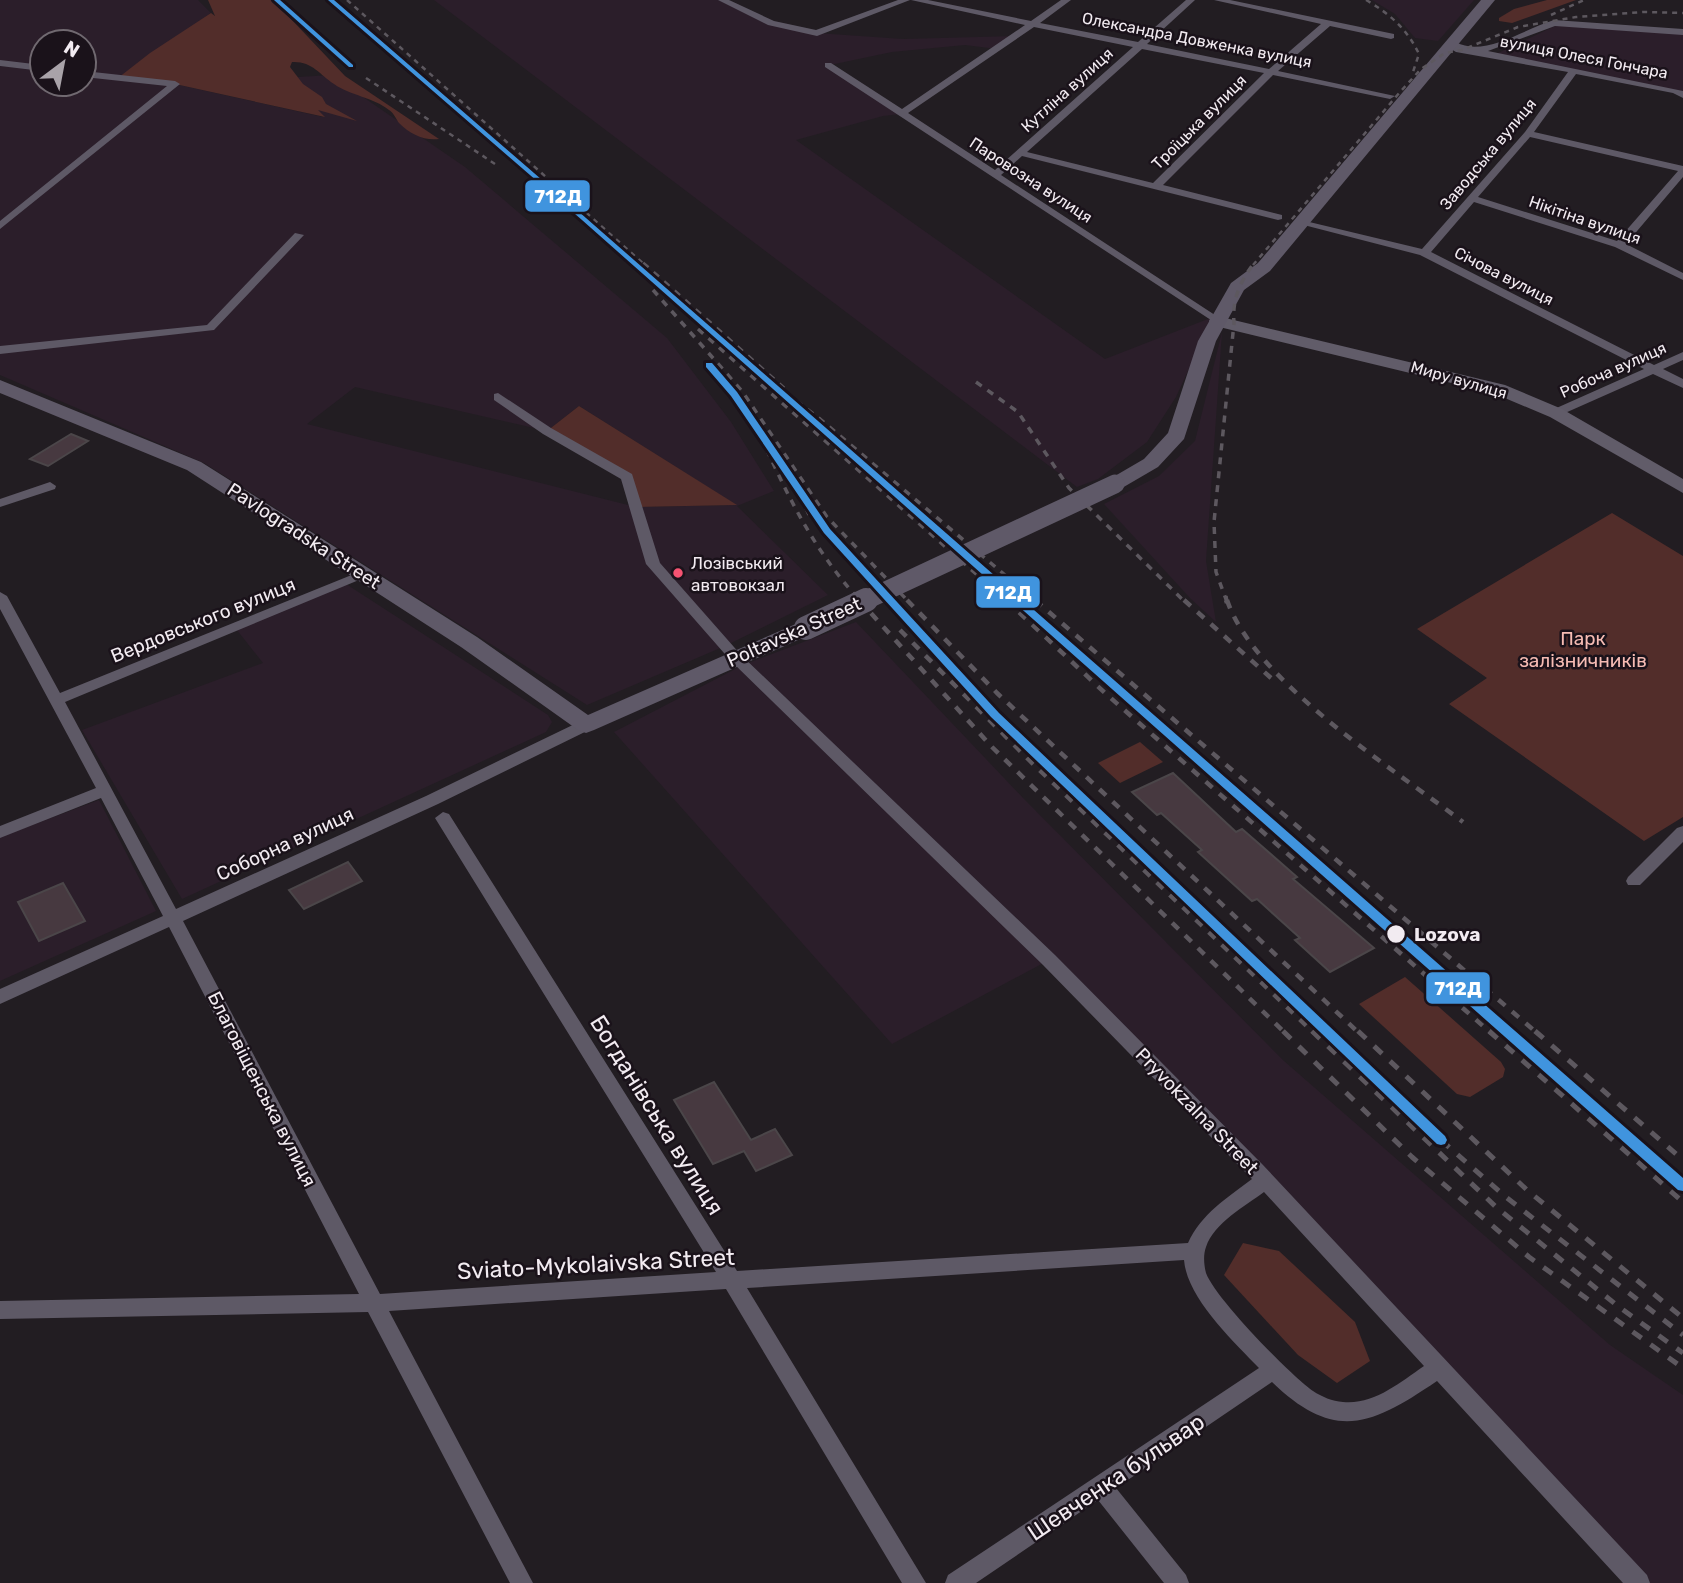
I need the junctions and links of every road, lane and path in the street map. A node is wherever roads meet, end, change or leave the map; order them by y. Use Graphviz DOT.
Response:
graph roads {
  1 [pos="722,0"];
  2 [pos="906,0"];
  3 [pos="915,0"];
  4 [pos="1067,0"];
  5 [pos="1191,0"];
  6 [pos="1218,0"];
  7 [pos="1488,0"];
  8 [pos="1327,23"];
  9 [pos="1032,24"];
  10 [pos="1683,32"];
  11 [pos="1391,36"];
  12 [pos="1142,44"];
  13 [pos="1456,45"];
  14 [pos="1478,52"];
  15 [pos="0,63"];
  16 [pos="828,65"];
  17 [pos="28,66"];
  18 [pos="1272,71"];
  19 [pos="1573,72"];
  20 [pos="98,76"];
  21 [pos="1683,95"];
  22 [pos="1390,96"];
  23 [pos="901,114"];
  24 [pos="1528,134"];
  25 [pos="1021,153"];
  26 [pos="1683,170"];
  27 [pos="995,175"];
  28 [pos="1156,186"];
  29 [pos="1474,199"];
  30 [pos="1278,217"];
  31 [pos="1301,223"];
  32 [pos="0,226"];
  33 [pos="299,235"];
  34 [pos="1619,245"];
  35 [pos="1424,253"];
  36 [pos="1683,276"];
  37 [pos="1217,321"];
  38 [pos="0,349"];
  39 [pos="1683,356"];
  40 [pos="1653,369"];
  41 [pos="1683,384"];
  42 [pos="0,386"];
  43 [pos="498,397"];
  44 [pos="1556,414"];
  45 [pos="50,486"];
  46 [pos="1683,487"];
  47 [pos="0,503"];
  48 [pos="364,575"];
  49 [pos="0,596"];
  50 [pos="7,623"];
  51 [pos="736,658"];
  52 [pos="56,700"];
  53 [pos="586,725"];
  54 [pos="104,791"];
  55 [pos="443,818"];
  56 [pos="0,832"];
  57 [pos="1683,832"];
  58 [pos="1634,881"];
  59 [pos="174,918"];
  60 [pos="0,997"];
  61 [pos="1264,1181"];
  62 [pos="1194,1251"];
  63 [pos="732,1281"];
  64 [pos="372,1303"];
  65 [pos="0,1310"];
  66 [pos="1274,1369"];
  67 [pos="1438,1369"];
  68 [pos="1102,1486"];
  69 [pos="522,1583"];
  70 [pos="915,1583"];
  71 [pos="956,1583"];
  72 [pos="1178,1583"];
  73 [pos="1639,1583"];
  1 -- 2 [label="street"];
  3 -- 9 [label="street, Олександра Довженка вулиця"];
  4 -- 9 [label="street"];
  5 -- 12 [label="street, Кутліна вулиця"];
  6 -- 8 [label="street"];
  7 -- 31 [label="main road, Poltavska Street"];
  8 -- 11 [label="street"];
  8 -- 18 [label="street, Троїцька вулиця"];
  9 -- 12 [label="street, Олександра Довженка вулиця"];
  9 -- 23 [label="street"];
  10 -- 14 [label="street"];
  12 -- 18 [label="street, Олександра Довженка вулиця"];
  12 -- 25 [label="street, Кутліна вулиця"];
  13 -- 14 [label="street, вулиця Олеся Гончара"];
  14 -- 19 [label="street, вулиця Олеся Гончара"];
  15 -- 17 [label="street"];
  16 -- 23 [label="street, Паровозна вулиця"];
  18 -- 22 [label="street, Олександра Довженка вулиця"];
  18 -- 28 [label="street, Троїцька вулиця"];
  19 -- 21 [label="street, вулиця Олеся Гончара"];
  19 -- 24 [label="street, Заводська вулиця"];
  20 -- 32 [label="street"];
  23 -- 27 [label="street, Паровозна вулиця"];
  24 -- 26 [label="street"];
  24 -- 29 [label="street, Заводська вулиця"];
  25 -- 27 [label="street, Кутліна вулиця"];
  25 -- 28 [label="street"];
  26 -- 34 [label="street"];
  27 -- 37 [label="street, Паровозна вулиця"];
  28 -- 30 [label="street"];
  29 -- 34 [label="street, Нікітіна вулиця"];
  29 -- 35 [label="street, Заводська вулиця"];
  31 -- 35 [label="street, Січова вулиця"];
  31 -- 37 [label="main road, Poltavska Street"];
  33 -- 38 [label="street"];
  34 -- 36 [label="street, Нікітіна вулиця"];
  35 -- 40 [label="street, Січова вулиця"];
  37 -- 44 [label="main road, Миру вулиця"];
  37 -- 51 [label="main road, Poltavska Street, bridge"];
  39 -- 40 [label="street, Робоча вулиця"];
  40 -- 41 [label="street, Січова вулиця"];
  40 -- 44 [label="street, Робоча вулиця"];
  42 -- 48 [label="main road, Pavlogradska Street"];
  43 -- 51 [label="street, Pryvokzalna Street"];
  44 -- 46 [label="main road, Миру вулиця"];
  45 -- 47 [label="street"];
  48 -- 52 [label="street, Вердовського вулиця"];
  48 -- 53 [label="main road, Pavlogradska Street"];
  49 -- 50 [label="street, Благовіщенська вулиця"];
  50 -- 52 [label="street, Благовіщенська вулиця"];
  51 -- 53 [label="main road, Poltavska Street"];
  51 -- 61 [label="street, Pryvokzalna Street"];
  52 -- 54 [label="street, Благовіщенська вулиця"];
  53 -- 59 [label="street, Соборна вулиця"];
  54 -- 56 [label="street"];
  54 -- 59 [label="street, Благовіщенська вулиця"];
  55 -- 63 [label="street, Богданівська вулиця"];
  57 -- 58 [label="street"];
  59 -- 60 [label="street, Соборна вулиця"];
  59 -- 64 [label="street, Благовіщенська вулиця"];
  61 -- 62 [label="street"];
  61 -- 67 [label="street, Pryvokzalna Street"];
  62 -- 63 [label="street, Sviato-Mykolaivska Street"];
  62 -- 66 [label="street"];
  63 -- 64 [label="street, Sviato-Mykolaivska Street"];
  63 -- 70 [label="street, Богданівська вулиця"];
  64 -- 65 [label="street, Sviato-Mykolaivska Street"];
  64 -- 69 [label="street, Благовіщенська вулиця"];
  66 -- 67 [label="street"];
  66 -- 68 [label="street, Шевченка бульвар"];
  67 -- 73 [label="street, Pryvokzalna Street"];
  68 -- 71 [label="street, Шевченка бульвар"];
  68 -- 72 [label="street"];
}
